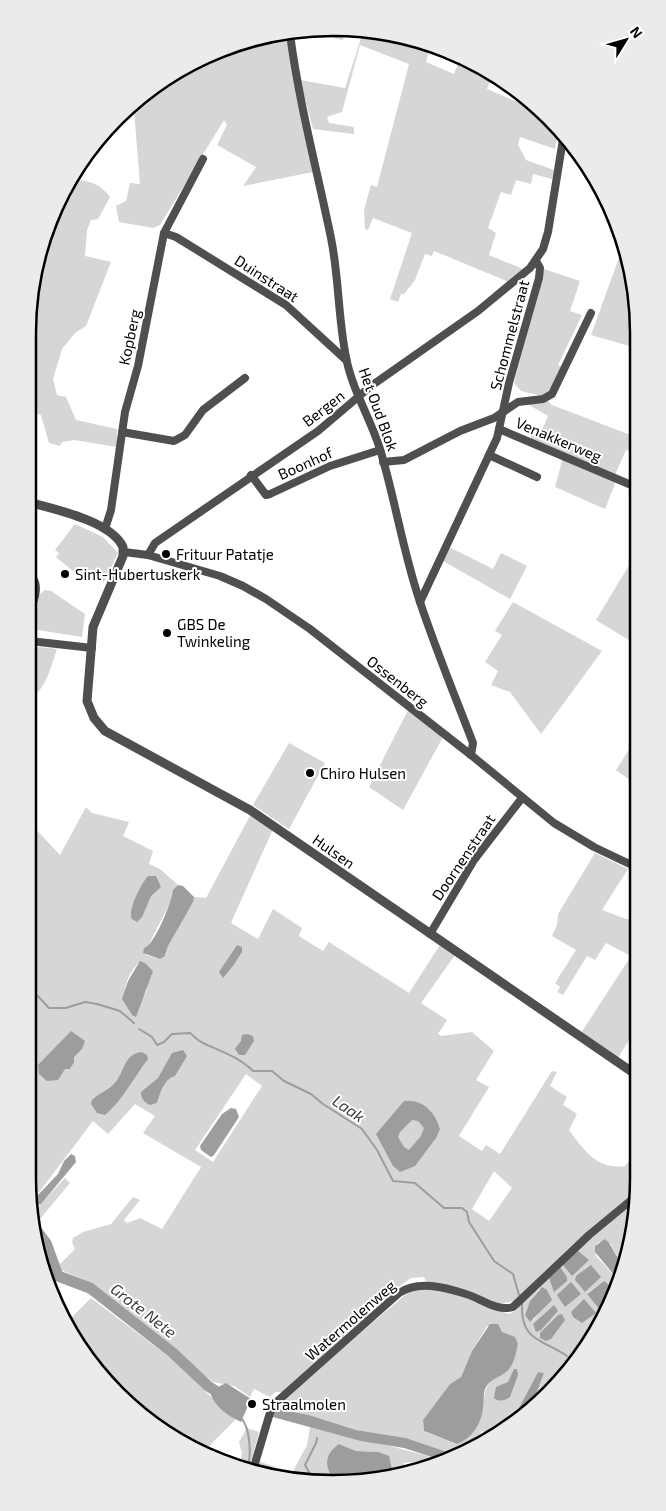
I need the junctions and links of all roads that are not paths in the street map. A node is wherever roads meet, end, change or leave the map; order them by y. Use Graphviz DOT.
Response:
graph roads {
  1 [pos="291,40"];
  2 [pos="562,145"];
  3 [pos="203,159"];
  4 [pos="164,233"];
  5 [pos="536,261"];
  6 [pos="591,313"];
  7 [pos="346,360"];
  8 [pos="246,378"];
  9 [pos="358,397"];
  10 [pos="504,412"];
  11 [pos="499,429"];
  12 [pos="122,432"];
  13 [pos="380,450"];
  14 [pos="489,455"];
  15 [pos="383,462"];
  16 [pos="251,475"];
  17 [pos="537,477"];
  18 [pos="630,484"];
  19 [pos="36,505"];
  20 [pos="105,529"];
  21 [pos="124,552"];
  22 [pos="148,555"];
  23 [pos="420,602"];
  24 [pos="36,642"];
  25 [pos="92,648"];
  26 [pos="471,755"];
  27 [pos="522,798"];
  28 [pos="630,864"];
  29 [pos="430,934"];
  30 [pos="630,1071"];
  31 [pos="628,1202"];
  32 [pos="254,1464"];
  1 -- 7 [label="street, Het Oud Blok"];
  2 -- 5 [label="street, Schommelstraat"];
  3 -- 4 [label="street, Kopberg"];
  4 -- 7 [label="street, Duinstraat"];
  4 -- 12 [label="street, Kopberg"];
  5 -- 9 [label="street, Bergen"];
  5 -- 10 [label="street, Schommelstraat"];
  6 -- 10 [label="street, Venakkerweg"];
  7 -- 9 [label="street, Het Oud Blok"];
  8 -- 12 [label="street"];
  9 -- 13 [label="street, Het Oud Blok"];
  9 -- 16 [label="street, Bergen"];
  10 -- 11 [label="street, Schommelstraat"];
  10 -- 15 [label="street"];
  11 -- 14 [label="street, Schommelstraat"];
  11 -- 18 [label="street, Venakkerweg"];
  12 -- 20 [label="street, Kopberg"];
  13 -- 15 [label="street, Het Oud Blok"];
  13 -- 16 [label="street, Boonhof"];
  14 -- 17 [label="street"];
  14 -- 23 [label="street, Schommelstraat"];
  15 -- 23 [label="street, Het Oud Blok"];
  16 -- 22 [label="street, Bergen"];
  19 -- 20 [label="street"];
  20 -- 21 [label="street"];
  21 -- 22 [label="street, Ossenberg"];
  21 -- 25 [label="street, Hulsen"];
  22 -- 26 [label="street, Ossenberg"];
  23 -- 26 [label="street, Het Oud Blok"];
  24 -- 25 [label="street"];
  25 -- 29 [label="street, Hulsen"];
  26 -- 27 [label="street, Ossenberg"];
  27 -- 28 [label="street, Ossenberg"];
  27 -- 29 [label="street, Doornenstraat"];
  29 -- 30 [label="street, Hulsen"];
  31 -- 32 [label="street, Watermolenweg"];
}
